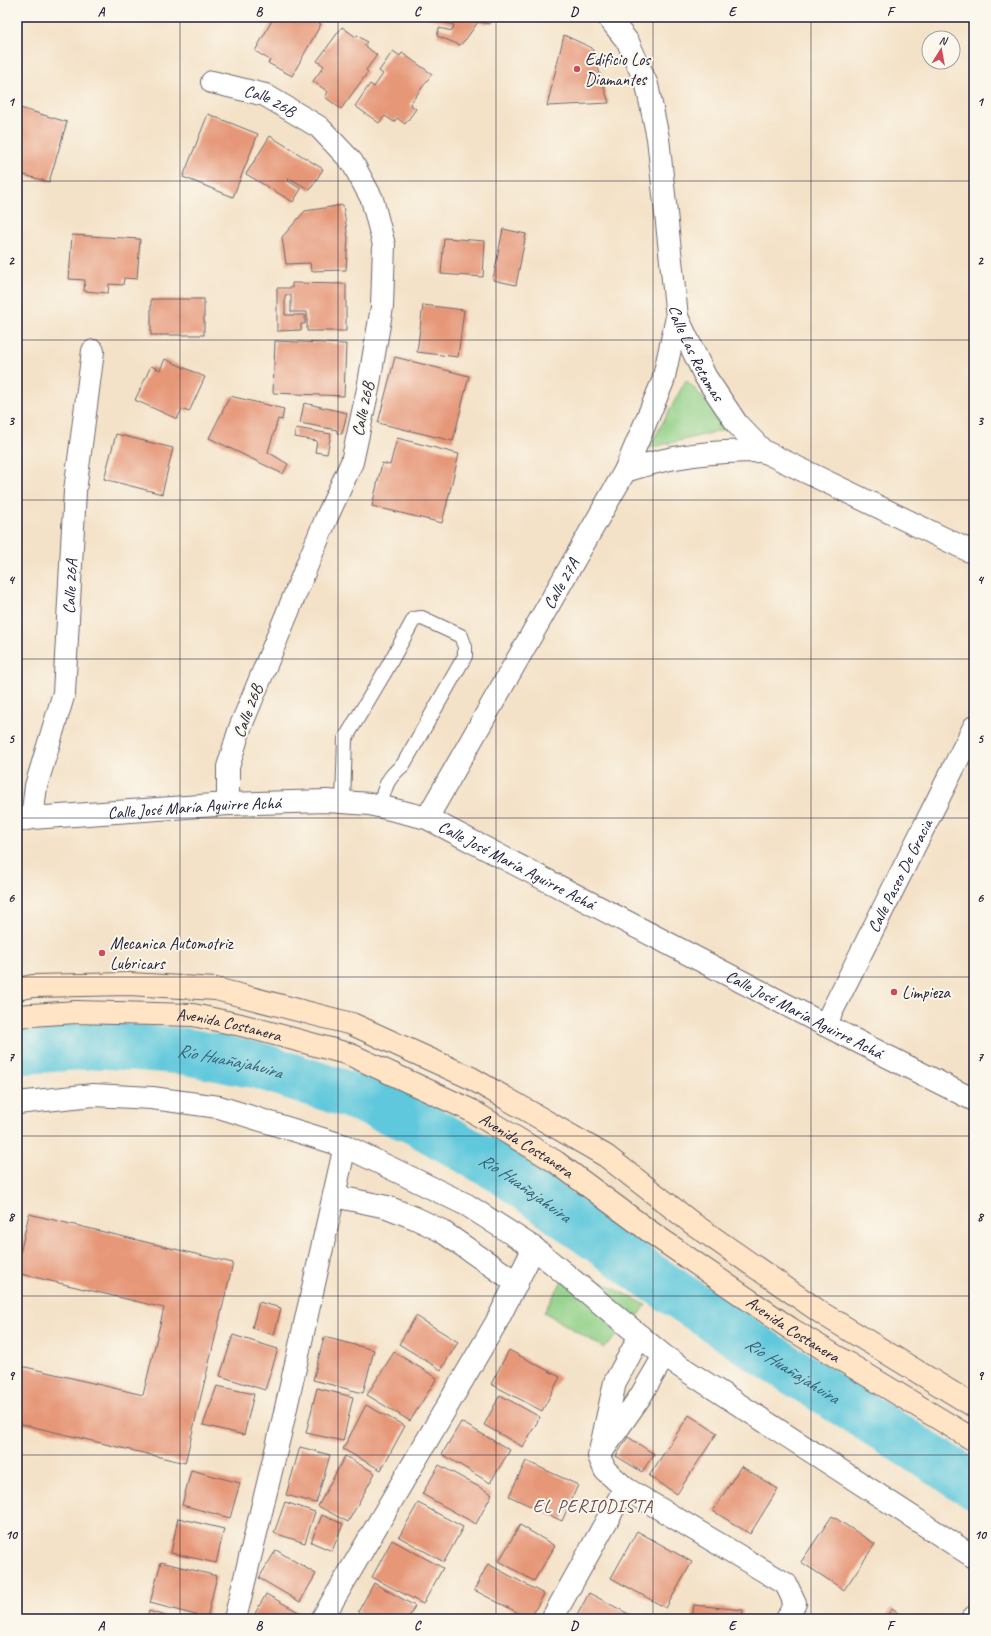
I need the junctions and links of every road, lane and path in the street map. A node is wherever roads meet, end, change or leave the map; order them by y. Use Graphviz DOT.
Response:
graph roads {
  1 [pos="608,17"];
  2 [pos="212,82"];
  3 [pos="677,317"];
  4 [pos="93,351"];
  5 [pos="763,451"];
  6 [pos="625,471"];
  7 [pos="974,553"];
  8 [pos="974,727"];
  9 [pos="343,802"];
  10 [pos="228,804"];
  11 [pos="380,806"];
  12 [pos="427,818"];
  13 [pos="25,820"];
  14 [pos="17,989"];
  15 [pos="17,1016"];
  16 [pos="825,1025"];
  17 [pos="974,1100"];
  18 [pos="17,1104"];
  19 [pos="345,1146"];
  20 [pos="334,1196"];
  21 [pos="534,1248"];
  22 [pos="517,1283"];
  23 [pos="640,1336"];
  24 [pos="664,1356"];
  25 [pos="974,1406"];
  26 [pos="974,1440"];
  27 [pos="599,1456"];
  28 [pos="625,1488"];
  29 [pos="974,1557"];
  30 [pos="974,1617"];
  31 [pos="235,1619"];
  32 [pos="322,1619"];
  33 [pos="552,1619"];
  34 [pos="787,1619"];
  35 [pos="972,1619"];
  1 -- 3 [label="street, Calle Las Retamas"];
  2 -- 10 [label="street, Calle 26B"];
  3 -- 5 [label="street, Calle Las Retamas"];
  3 -- 6 [label="street, Calle 27A"];
  4 -- 13 [label="street, Calle 26A"];
  5 -- 6 [label="street"];
  5 -- 7 [label="street, Calle Las Retamas"];
  6 -- 12 [label="street, Calle 27A"];
  8 -- 16 [label="street, Calle Paseo De Gracia"];
  9 -- 10 [label="street, Calle José María Aguirre Achá"];
  9 -- 11 [label="street, Calle José María Aguirre Achá"];
  9 -- 11 [label="lane"];
  10 -- 13 [label="street, Calle José María Aguirre Achá"];
  11 -- 12 [label="street, Calle José María Aguirre Achá"];
  12 -- 16 [label="street, Calle José María Aguirre Achá"];
  14 -- 25 [label="main road, Avenida Costanera"];
  15 -- 26 [label="main road, Avenida Costanera"];
  16 -- 17 [label="street, Calle José María Aguirre Achá"];
  18 -- 19 [label="street"];
  19 -- 20 [label="street"];
  19 -- 21 [label="street"];
  20 -- 22 [label="street"];
  20 -- 31 [label="street"];
  21 -- 22 [label="street"];
  21 -- 23 [label="street"];
  22 -- 32 [label="street"];
  23 -- 24 [label="street"];
  23 -- 27 [label="street"];
  24 -- 27 [label="street"];
  24 -- 29 [label="street"];
  27 -- 28 [label="street"];
  28 -- 33 [label="street"];
  28 -- 34 [label="street"];
  30 -- 35 [label="street"];
}
